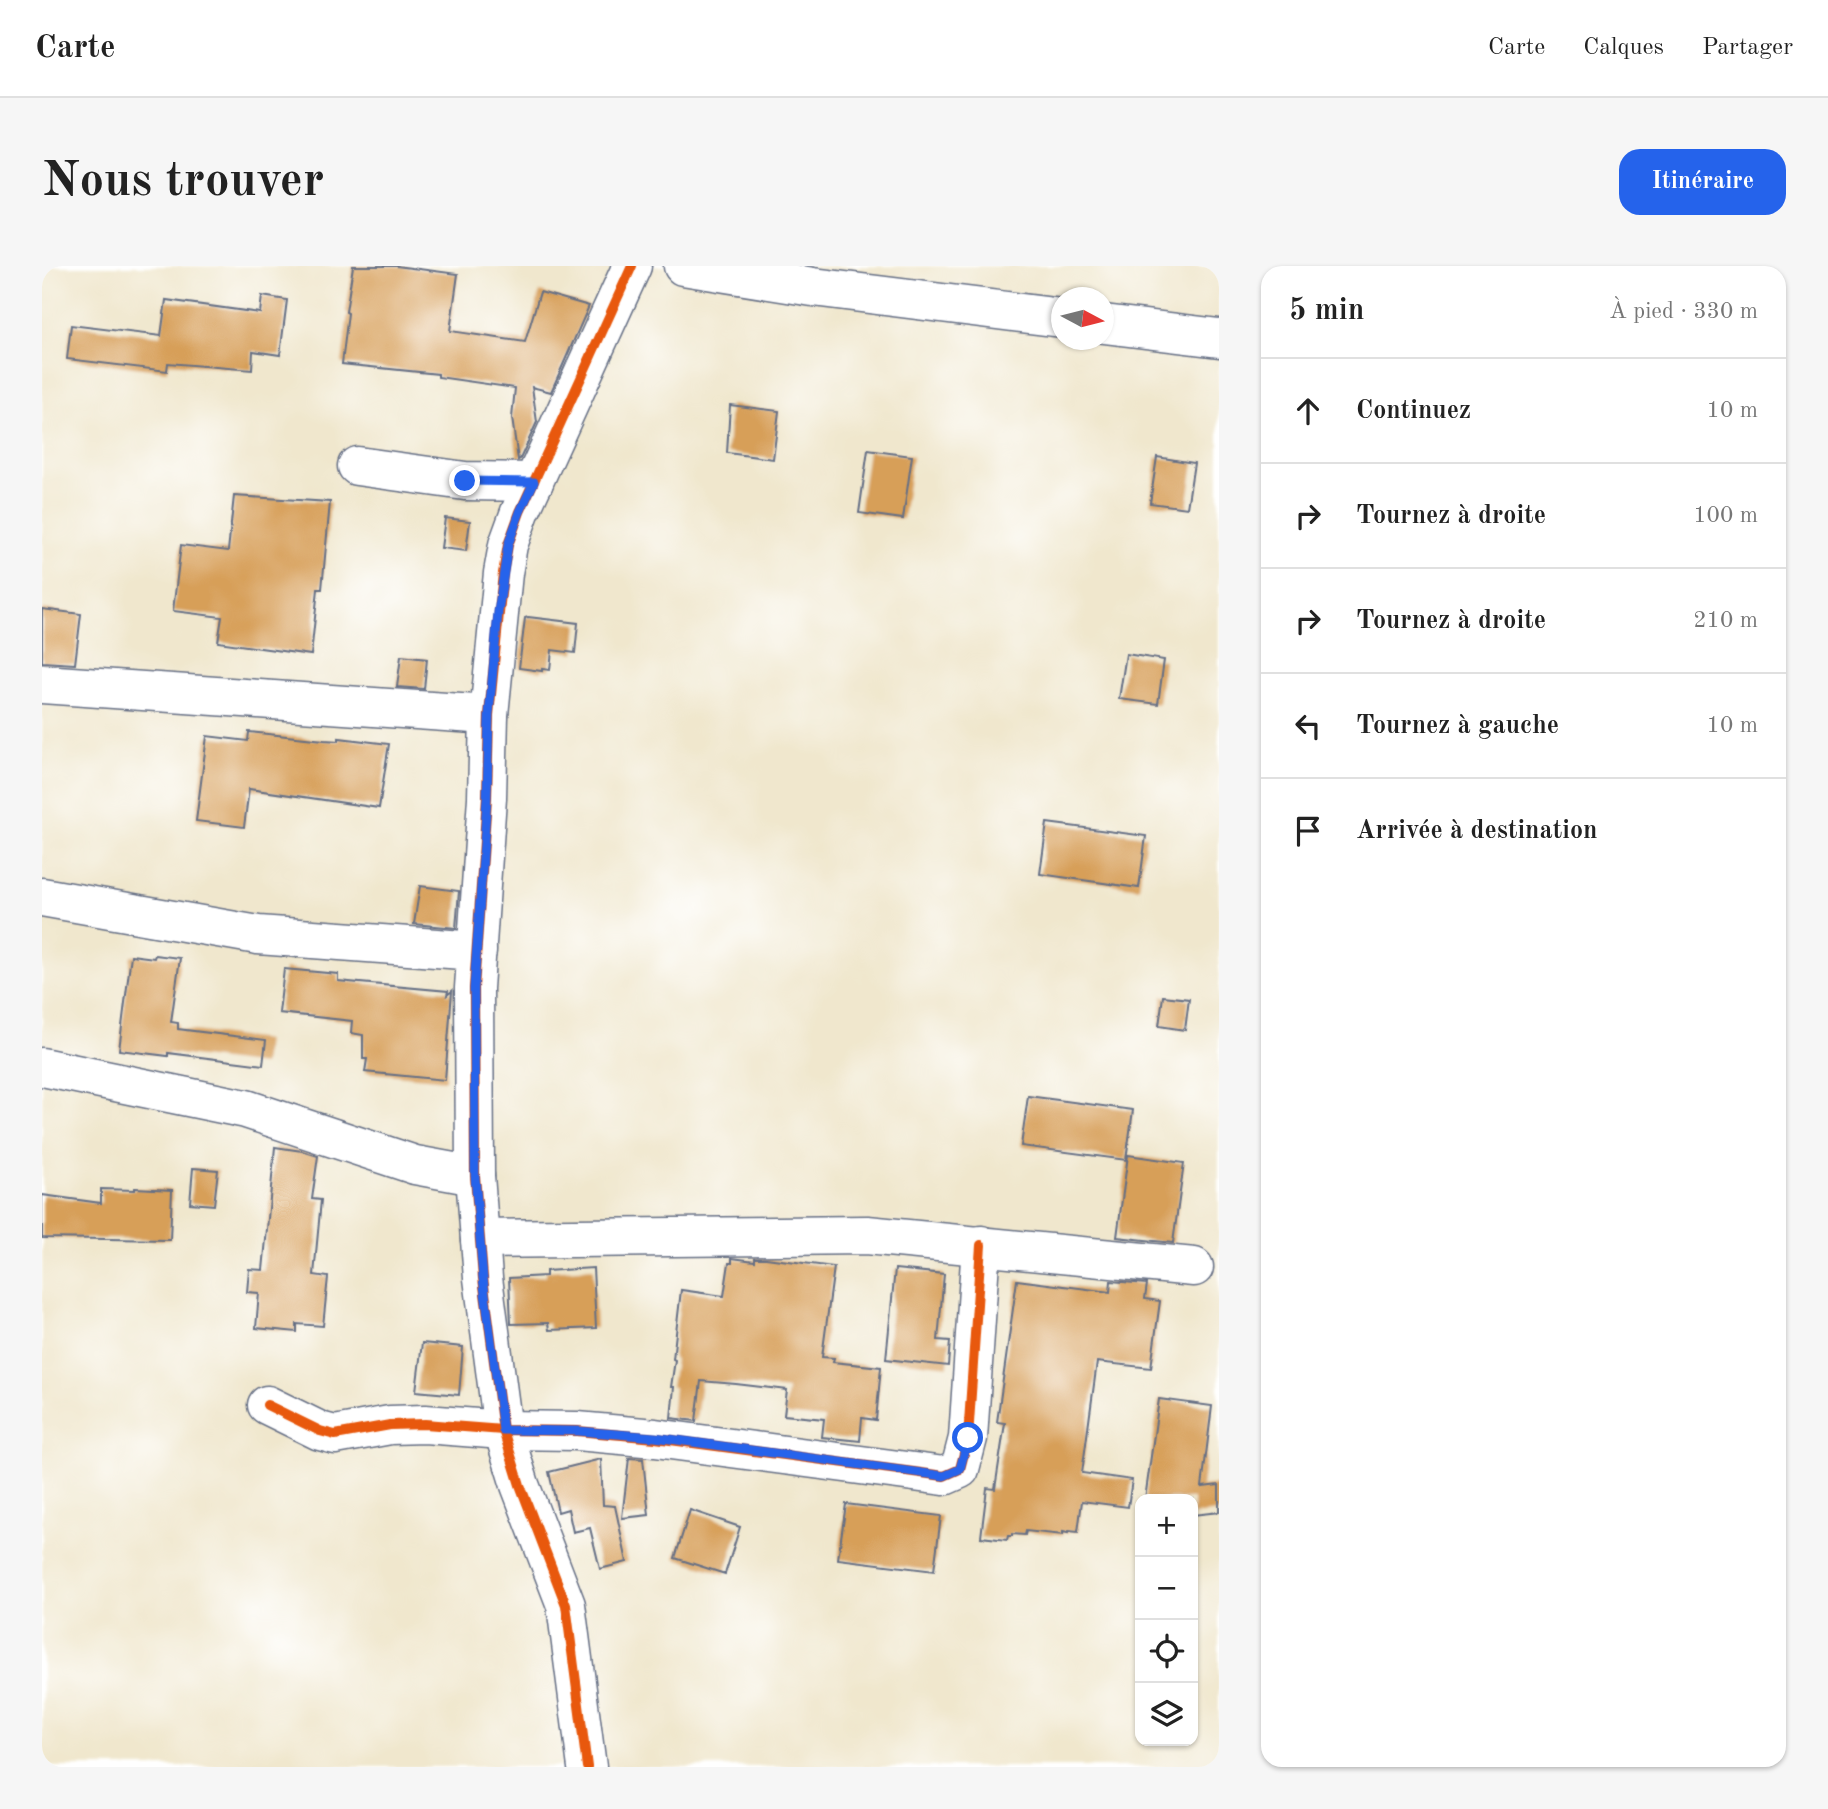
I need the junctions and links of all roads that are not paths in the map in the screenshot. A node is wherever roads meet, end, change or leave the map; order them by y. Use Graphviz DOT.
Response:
graph roads {
  1 [pos="632,266"];
  2 [pos="683,266"];
  3 [pos="1051,317"];
  4 [pos="1114,325"];
  5 [pos="1219,338"];
  6 [pos="357,466"];
  7 [pos="534,482"];
  8 [pos="42,684"];
  9 [pos="489,715"];
  10 [pos="42,897"];
  11 [pos="477,951"];
  12 [pos="42,1067"];
  13 [pos="475,1176"];
  14 [pos="480,1239"];
  15 [pos="981,1245"];
  16 [pos="1194,1267"];
  17 [pos="267,1405"];
  18 [pos="503,1430"];
  19 [pos="587,1767"];
  1 -- 7 [label="street"];
  2 -- 3 [label="street"];
  4 -- 5 [label="street"];
  6 -- 7 [label="street"];
  7 -- 9 [label="street"];
  8 -- 9 [label="street"];
  9 -- 11 [label="street"];
  10 -- 11 [label="street"];
  11 -- 13 [label="street"];
  12 -- 13 [label="street"];
  13 -- 14 [label="street"];
  14 -- 15 [label="street"];
  14 -- 18 [label="street"];
  15 -- 16 [label="street"];
  15 -- 18 [label="street"];
  17 -- 18 [label="street"];
  18 -- 19 [label="street"];
}
